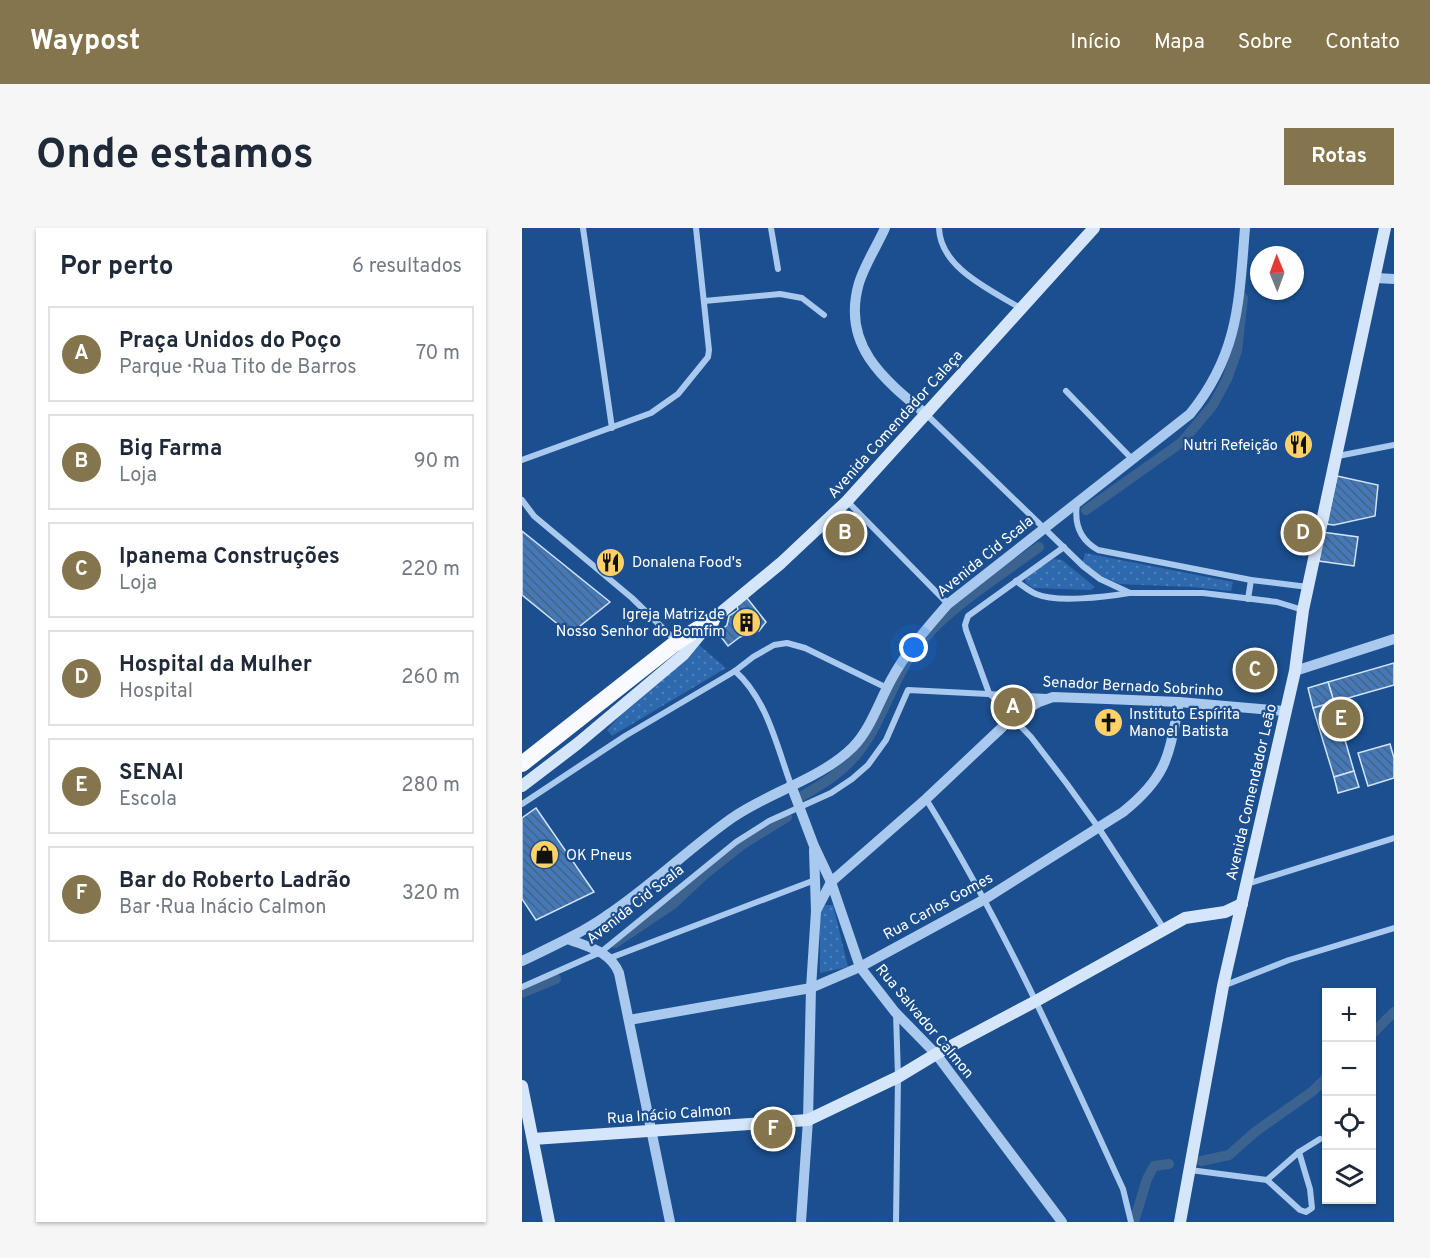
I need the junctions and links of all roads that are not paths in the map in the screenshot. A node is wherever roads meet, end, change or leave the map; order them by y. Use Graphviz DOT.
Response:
graph roads {
  1 [pos="583,228"];
  2 [pos="696,228"];
  3 [pos="771,228"];
  4 [pos="885,228"];
  5 [pos="939,228"];
  6 [pos="1094,228"];
  7 [pos="1245,228"];
  8 [pos="1385,228"];
  9 [pos="778,269"];
  10 [pos="1376,279"];
  11 [pos="1394,279"];
  12 [pos="704,301"];
  13 [pos="1020,308"];
  14 [pos="824,315"];
  15 [pos="1066,391"];
  16 [pos="922,418"];
  17 [pos="612,428"];
  18 [pos="1394,445"];
  19 [pos="1338,456"];
  20 [pos="522,460"];
  21 [pos="1133,460"];
  22 [pos="522,500"];
  23 [pos="847,501"];
  24 [pos="1077,503"];
  25 [pos="1044,528"];
  26 [pos="1064,547"];
  27 [pos="1251,580"];
  28 [pos="1016,581"];
  29 [pos="1308,587"];
  30 [pos="1130,593"];
  31 [pos="1248,599"];
  32 [pos="948,604"];
  33 [pos="1303,610"];
  34 [pos="712,620"];
  35 [pos="1394,639"];
  36 [pos="680,649"];
  37 [pos="735,671"];
  38 [pos="1294,671"];
  39 [pos="887,688"];
  40 [pos="909,690"];
  41 [pos="989,693"];
  42 [pos="1053,697"];
  43 [pos="1179,702"];
  44 [pos="1284,711"];
  45 [pos="1012,718"];
  46 [pos="522,764"];
  47 [pos="791,785"];
  48 [pos="522,788"];
  49 [pos="530,798"];
  50 [pos="926,799"];
  51 [pos="522,804"];
  52 [pos="800,806"];
  53 [pos="1098,827"];
  54 [pos="1394,838"];
  55 [pos="814,846"];
  56 [pos="815,880"];
  57 [pos="831,882"];
  58 [pos="1246,884"];
  59 [pos="985,898"];
  60 [pos="1242,904"];
  61 [pos="816,911"];
  62 [pos="1394,928"];
  63 [pos="1164,929"];
  64 [pos="568,939"];
  65 [pos="605,955"];
  66 [pos="522,961"];
  67 [pos="860,967"];
  68 [pos="1223,986"];
  69 [pos="522,987"];
  70 [pos="811,988"];
  71 [pos="1036,1001"];
  72 [pos="896,1012"];
  73 [pos="629,1020"];
  74 [pos="936,1054"];
  75 [pos="898,1077"];
  76 [pos="522,1086"];
  77 [pos="808,1120"];
  78 [pos="650,1130"];
  79 [pos="533,1139"];
  80 [pos="1320,1139"];
  81 [pos="1299,1152"];
  82 [pos="1190,1170"];
  83 [pos="1267,1180"];
  84 [pos="549,1222"];
  85 [pos="670,1222"];
  86 [pos="801,1222"];
  87 [pos="896,1222"];
  88 [pos="1062,1222"];
  89 [pos="1131,1222"];
  90 [pos="1180,1222"];
  1 -- 17 [label="street"];
  2 -- 12 [label="street"];
  3 -- 9 [label="street"];
  4 -- 16 [label="street"];
  5 -- 13 [label="street"];
  6 -- 13 [label="main road, Avenida Comendador Calaça"];
  7 -- 21 [label="street, Avenida Cid Scala"];
  8 -- 10 [label="main road, Avenida Comendador Leão"];
  10 -- 11 [label="street"];
  10 -- 19 [label="main road, Avenida Comendador Leão"];
  12 -- 14 [label="street"];
  12 -- 17 [label="street"];
  13 -- 16 [label="main road, Avenida Comendador Calaça"];
  15 -- 21 [label="street"];
  16 -- 23 [label="main road, Avenida Comendador Calaça"];
  16 -- 25 [label="street"];
  17 -- 20 [label="street"];
  18 -- 19 [label="street"];
  19 -- 29 [label="main road, Avenida Comendador Leão"];
  21 -- 24 [label="street, Avenida Cid Scala"];
  22 -- 36 [label="street"];
  23 -- 32 [label="street"];
  23 -- 34 [label="main road, Avenida Comendador Calaça"];
  24 -- 25 [label="street, Avenida Cid Scala"];
  24 -- 27 [label="street"];
  25 -- 26 [label="street"];
  25 -- 32 [label="street, Avenida Cid Scala"];
  26 -- 28 [label="street"];
  26 -- 30 [label="street"];
  27 -- 29 [label="street"];
  27 -- 31 [label="street"];
  28 -- 30 [label="street"];
  28 -- 41 [label="street"];
  29 -- 33 [label="main road, Avenida Comendador Leão"];
  30 -- 31 [label="street"];
  31 -- 33 [label="street"];
  32 -- 39 [label="street, Avenida Cid Scala"];
  33 -- 38 [label="main road, Avenida Comendador Leão"];
  34 -- 36 [label="highway"];
  35 -- 38 [label="street"];
  36 -- 46 [label="highway"];
  36 -- 48 [label="main road"];
  37 -- 39 [label="street"];
  37 -- 47 [label="street"];
  37 -- 49 [label="street"];
  38 -- 44 [label="main road, Avenida Comendador Leão"];
  39 -- 47 [label="street, Avenida Cid Scala"];
  40 -- 41 [label="street, Senador Bernado Sobrinho"];
  40 -- 52 [label="street, Avenida Cid Scala"];
  41 -- 42 [label="street, Senador Bernado Sobrinho"];
  41 -- 45 [label="street"];
  42 -- 43 [label="street, Senador Bernado Sobrinho"];
  42 -- 45 [label="street"];
  43 -- 44 [label="street, Senador Bernado Sobrinho"];
  43 -- 53 [label="street, Rua Carlos Gomes"];
  44 -- 58 [label="main road, Avenida Comendador Leão"];
  45 -- 50 [label="street"];
  45 -- 53 [label="street"];
  47 -- 52 [label="street, Rua Salvador Calmon"];
  47 -- 64 [label="street, Avenida Cid Scala"];
  48 -- 49 [label="street"];
  49 -- 51 [label="street"];
  50 -- 57 [label="street"];
  50 -- 59 [label="street"];
  52 -- 55 [label="street, Rua Salvador Calmon"];
  52 -- 65 [label="street, Avenida Cid Scala"];
  53 -- 59 [label="street, Rua Carlos Gomes"];
  53 -- 63 [label="street"];
  54 -- 58 [label="street"];
  55 -- 56 [label="street"];
  55 -- 57 [label="street, Rua Salvador Calmon"];
  56 -- 61 [label="street"];
  56 -- 65 [label="street"];
  57 -- 61 [label="street"];
  57 -- 67 [label="street, Rua Salvador Calmon"];
  58 -- 60 [label="main road, Avenida Comendador Leão"];
  59 -- 67 [label="street, Rua Carlos Gomes"];
  59 -- 71 [label="street"];
  60 -- 63 [label="main road, Rua Inácio Calmon"];
  60 -- 68 [label="main road, Avenida Comendador Leão"];
  61 -- 70 [label="street"];
  62 -- 68 [label="street"];
  63 -- 71 [label="main road, Rua Inácio Calmon"];
  64 -- 65 [label="street"];
  64 -- 66 [label="street, Avenida Cid Scala"];
  65 -- 69 [label="street, Avenida Cid Scala"];
  65 -- 73 [label="street"];
  67 -- 70 [label="street, Rua Carlos Gomes"];
  67 -- 72 [label="street, Rua Salvador Calmon"];
  68 -- 82 [label="main road, Avenida Comendador Leão"];
  70 -- 73 [label="street, Rua Carlos Gomes"];
  70 -- 77 [label="street"];
  71 -- 74 [label="main road, Rua Inácio Calmon"];
  71 -- 89 [label="street"];
  72 -- 74 [label="street, Rua Salvador Calmon"];
  72 -- 75 [label="street"];
  73 -- 78 [label="street"];
  74 -- 75 [label="main road, Rua Inácio Calmon"];
  74 -- 88 [label="street, Rua Salvador Calmon"];
  75 -- 77 [label="main road, Rua Inácio Calmon"];
  75 -- 87 [label="street"];
  76 -- 79 [label="main road"];
  77 -- 78 [label="main road, Rua Inácio Calmon"];
  77 -- 86 [label="street"];
  78 -- 79 [label="main road, Rua Inácio Calmon"];
  78 -- 85 [label="street"];
  79 -- 84 [label="main road"];
  80 -- 81 [label="street"];
  81 -- 83 [label="street"];
  81 -- 83 [label="street"];
  82 -- 83 [label="street"];
  82 -- 90 [label="main road, Avenida Comendador Leão"];
}
